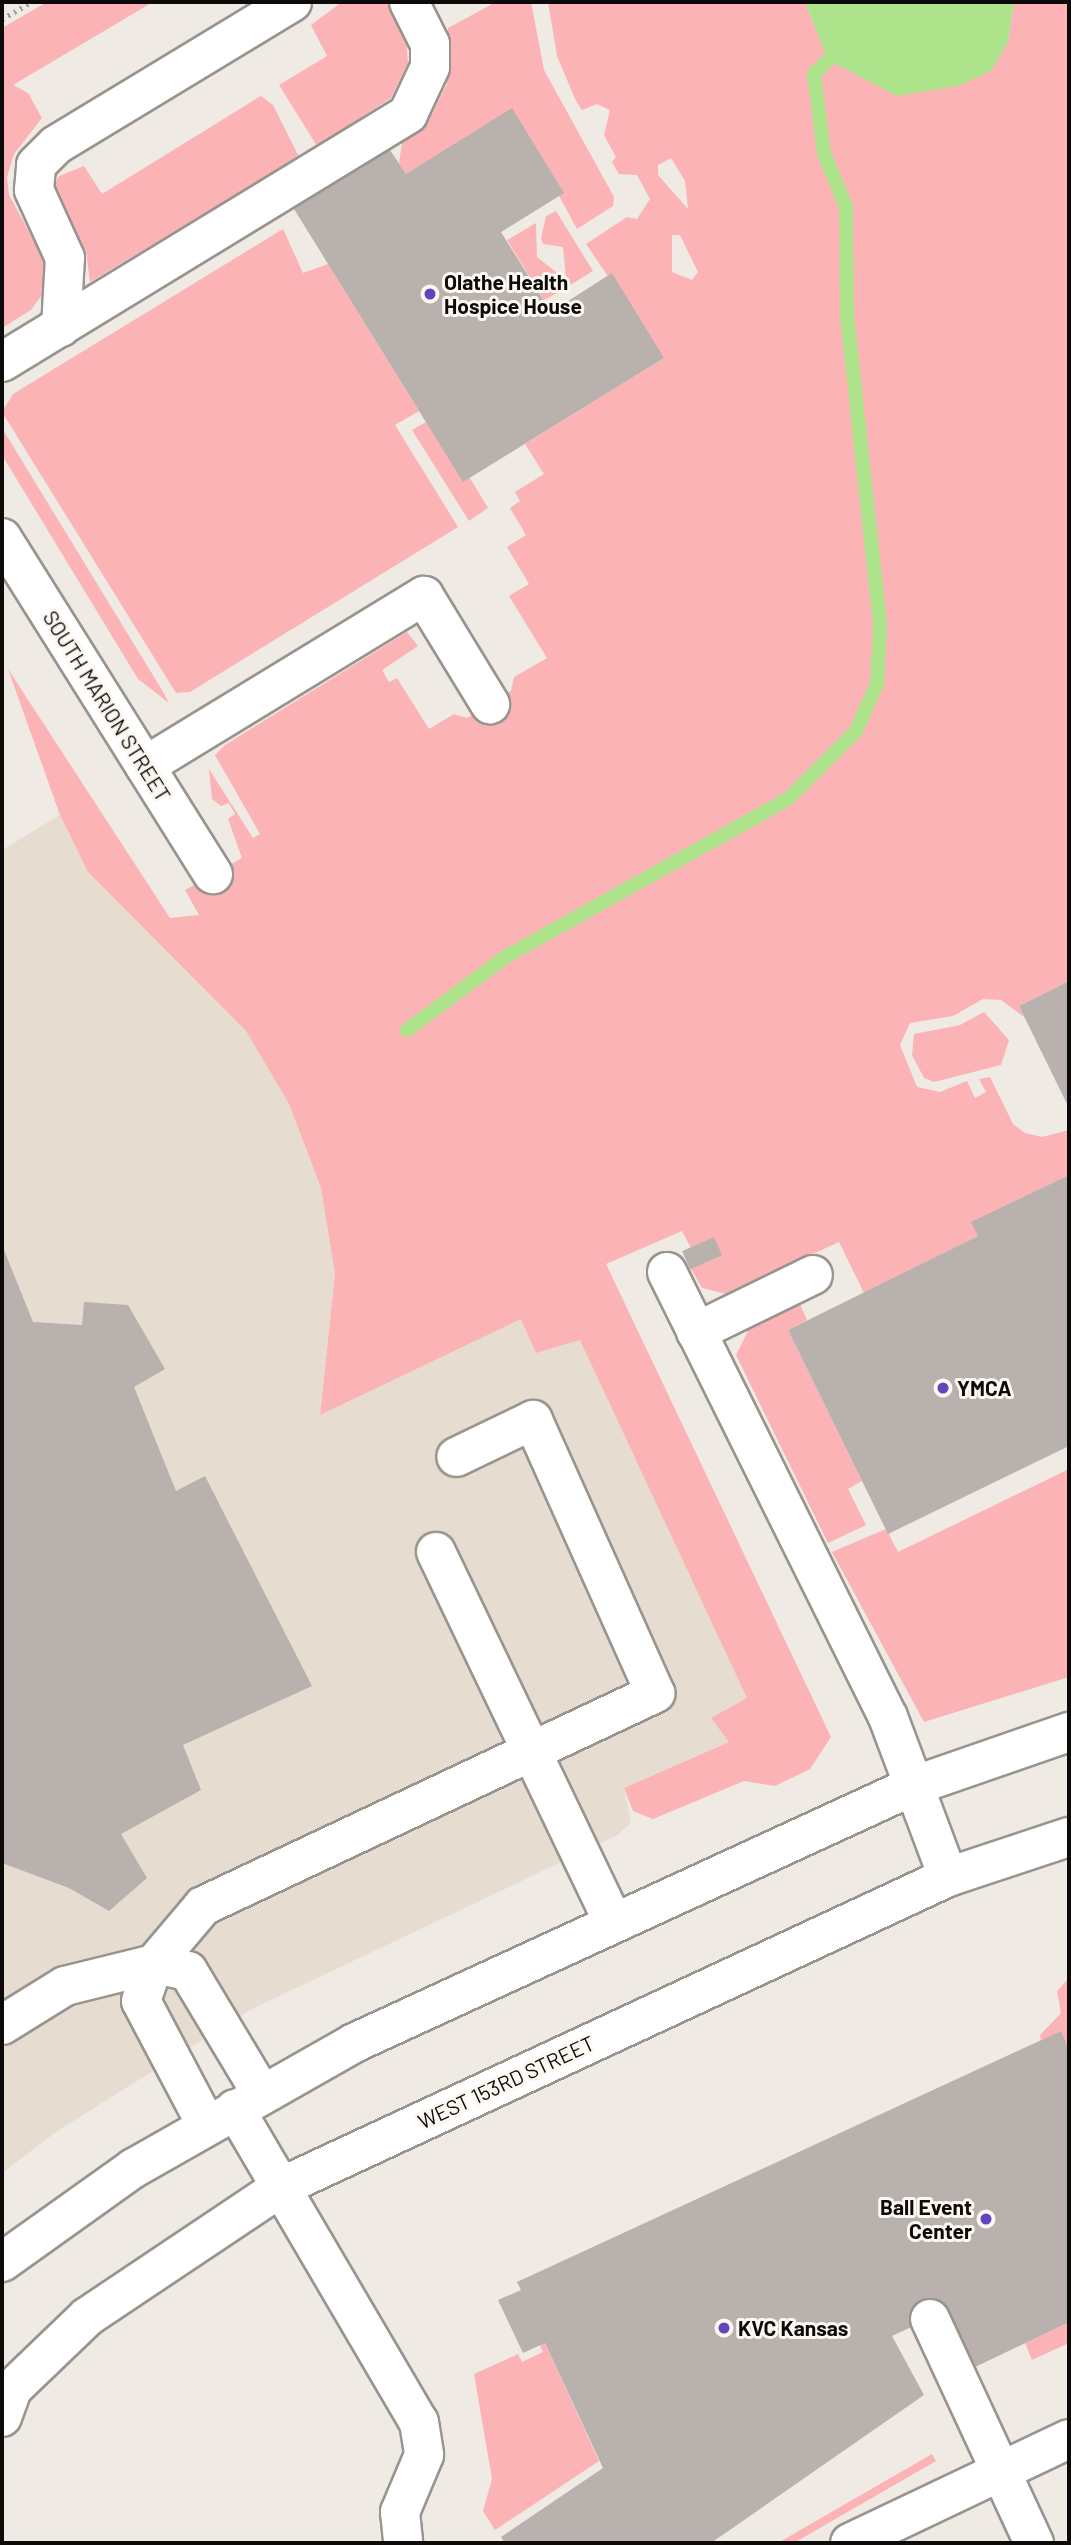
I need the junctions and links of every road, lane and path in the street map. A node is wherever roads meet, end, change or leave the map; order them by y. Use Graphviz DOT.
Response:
graph roads {
  1 [pos="32,2"];
  2 [pos="292,2"];
  3 [pos="409,2"];
  4 [pos="2,19"];
  5 [pos="61,327"];
  6 [pos="2,362"];
  7 [pos="2,538"];
  8 [pos="490,704"];
  9 [pos="145,766"];
  10 [pos="213,874"];
  11 [pos="667,1272"];
  12 [pos="813,1275"];
  13 [pos="696,1332"];
  14 [pos="456,1457"];
  15 [pos="436,1552"];
  16 [pos="1069,1732"];
  17 [pos="532,1751"];
  18 [pos="913,1786"];
  19 [pos="1069,1837"];
  20 [pos="948,1877"];
  21 [pos="614,1923"];
  22 [pos="154,1964"];
  23 [pos="2,2025"];
  24 [pos="235,2110"];
  25 [pos="283,2186"];
  26 [pos="2,2262"];
  27 [pos="930,2319"];
  28 [pos="2,2417"];
  29 [pos="1069,2439"];
  30 [pos="1000,2473"];
  31 [pos="402,2543"];
  32 [pos="850,2543"];
  33 [pos="1034,2543"];
  1 -- 4 [label="path"];
  2 -- 5 [label="street"];
  3 -- 5 [label="street"];
  5 -- 6 [label="street"];
  7 -- 9 [label="street, SOUTH MARION STREET"];
  8 -- 9 [label="street"];
  9 -- 10 [label="street, SOUTH MARION STREET"];
  11 -- 13 [label="street"];
  12 -- 13 [label="street"];
  13 -- 18 [label="street"];
  14 -- 17 [label="street"];
  15 -- 17 [label="street"];
  16 -- 18 [label="street"];
  17 -- 21 [label="street"];
  17 -- 22 [label="street"];
  18 -- 20 [label="street"];
  18 -- 21 [label="street"];
  19 -- 20 [label="street, WEST 153RD STREET"];
  20 -- 25 [label="street, WEST 153RD STREET"];
  21 -- 24 [label="street"];
  22 -- 23 [label="street"];
  22 -- 24 [label="street"];
  22 -- 24 [label="street"];
  24 -- 25 [label="street"];
  24 -- 26 [label="street"];
  25 -- 28 [label="street, WEST 153RD STREET"];
  25 -- 31 [label="street"];
  27 -- 30 [label="street"];
  29 -- 30 [label="street"];
  30 -- 32 [label="street"];
  30 -- 33 [label="street"];
}
